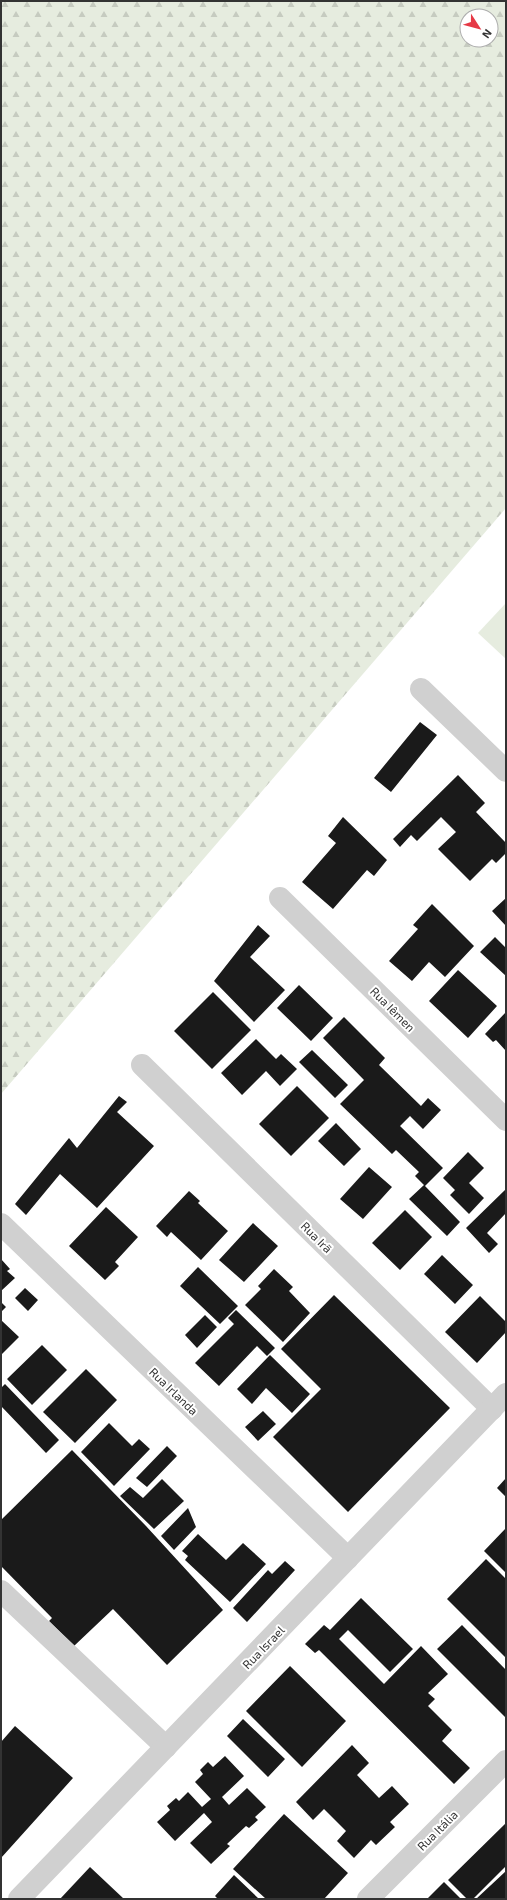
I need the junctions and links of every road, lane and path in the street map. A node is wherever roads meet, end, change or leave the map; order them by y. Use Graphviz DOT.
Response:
graph roads {
  1 [pos="421,689"];
  2 [pos="506,771"];
  3 [pos="280,898"];
  4 [pos="142,1065"];
  5 [pos="506,1120"];
  6 [pos="1,1224"];
  7 [pos="499,1402"];
  8 [pos="348,1558"];
  9 [pos="1,1591"];
  10 [pos="166,1747"];
  11 [pos="506,1761"];
  12 [pos="19,1899"];
  13 [pos="368,1899"];
  1 -- 2 [label="street"];
  3 -- 5 [label="street, Rua Iêmen"];
  4 -- 7 [label="street, Rua Irã"];
  6 -- 8 [label="street, Rua Irlanda"];
  7 -- 8 [label="street, Rua Israel"];
  8 -- 10 [label="street, Rua Israel"];
  9 -- 10 [label="street"];
  10 -- 12 [label="street, Rua Israel"];
  11 -- 13 [label="street, Rua Itália"];
}
